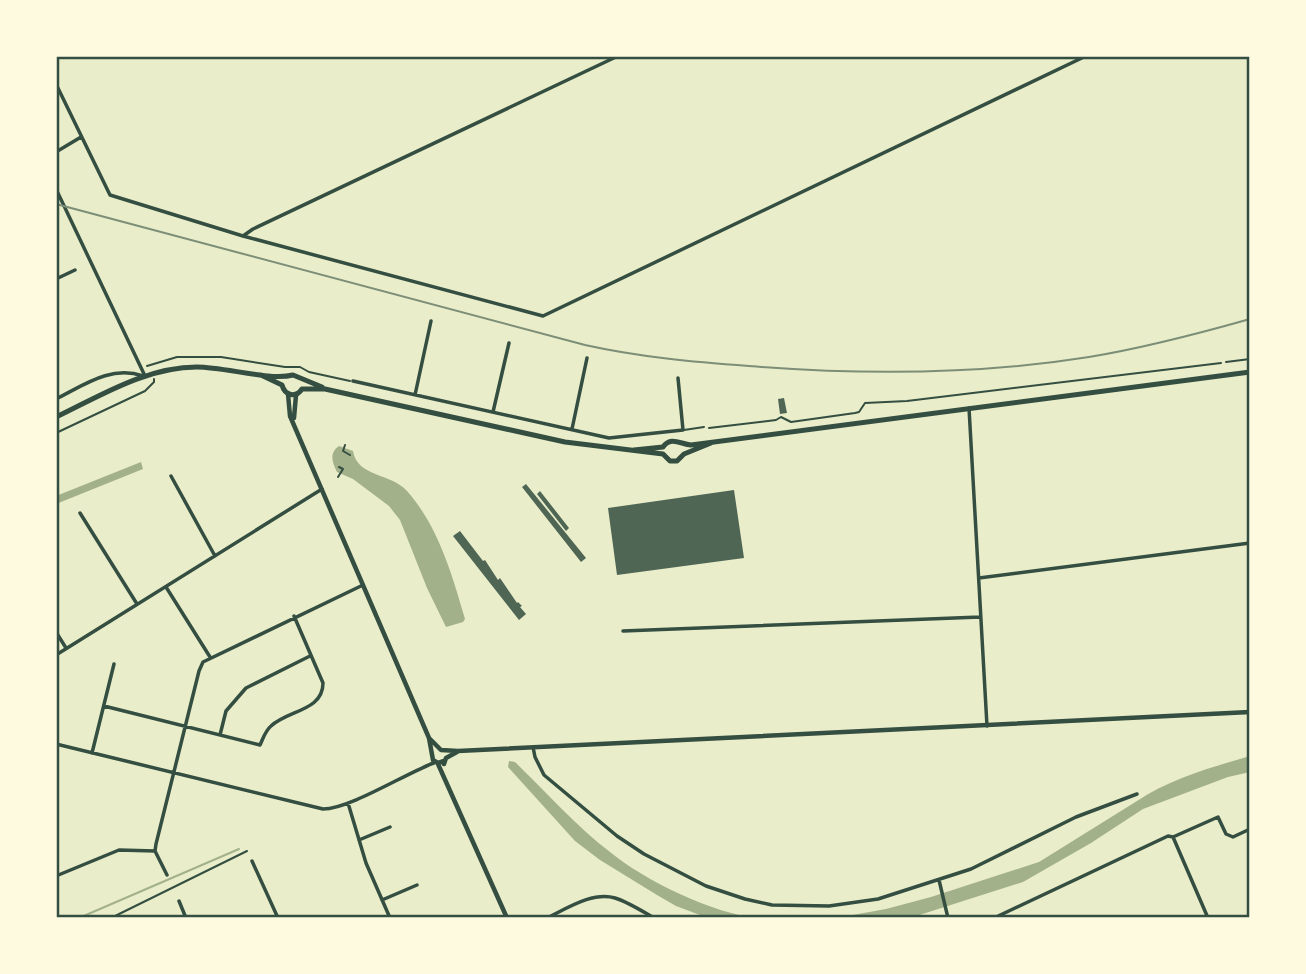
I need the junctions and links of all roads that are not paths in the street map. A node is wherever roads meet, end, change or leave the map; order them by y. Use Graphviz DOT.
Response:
graph roads {
  1 [pos="618,56"];
  2 [pos="1086,56"];
  3 [pos="56,84"];
  4 [pos="81,137"];
  5 [pos="56,152"];
  6 [pos="56,189"];
  7 [pos="243,236"];
  8 [pos="75,270"];
  9 [pos="56,279"];
  10 [pos="432,321"];
  11 [pos="509,343"];
  12 [pos="587,358"];
  13 [pos="1250,359"];
  14 [pos="1226,362"];
  15 [pos="1250,372"];
  16 [pos="261,375"];
  17 [pos="145,376"];
  18 [pos="286,377"];
  19 [pos="678,378"];
  20 [pos="302,379"];
  21 [pos="353,381"];
  22 [pos="282,385"];
  23 [pos="302,389"];
  24 [pos="325,389"];
  25 [pos="288,394"];
  26 [pos="296,395"];
  27 [pos="415,395"];
  28 [pos="56,399"];
  29 [pos="969,408"];
  30 [pos="493,412"];
  31 [pos="56,417"];
  32 [pos="294,423"];
  33 [pos="704,427"];
  34 [pos="572,429"];
  35 [pos="683,430"];
  36 [pos="716,441"];
  37 [pos="682,444"];
  38 [pos="663,451"];
  39 [pos="684,454"];
  40 [pos="171,476"];
  41 [pos="322,489"];
  42 [pos="80,513"];
  43 [pos="1250,543"];
  44 [pos="215,556"];
  45 [pos="979,578"];
  46 [pos="363,584"];
  47 [pos="166,587"];
  48 [pos="137,604"];
  49 [pos="294,617"];
  50 [pos="980,617"];
  51 [pos="623,631"];
  52 [pos="56,632"];
  53 [pos="66,648"];
  54 [pos="56,655"];
  55 [pos="310,656"];
  56 [pos="210,657"];
  57 [pos="114,664"];
  58 [pos="104,706"];
  59 [pos="1250,712"];
  60 [pos="987,726"];
  61 [pos="185,727"];
  62 [pos="219,735"];
  63 [pos="429,738"];
  64 [pos="56,744"];
  65 [pos="533,747"];
  66 [pos="442,750"];
  67 [pos="458,751"];
  68 [pos="92,753"];
  69 [pos="433,755"];
  70 [pos="445,760"];
  71 [pos="437,763"];
  72 [pos="422,767"];
  73 [pos="173,773"];
  74 [pos="445,775"];
  75 [pos="1137,794"];
  76 [pos="348,803"];
  77 [pos="390,827"];
  78 [pos="1250,829"];
  79 [pos="1174,837"];
  80 [pos="359,840"];
  81 [pos="155,850"];
  82 [pos="252,861"];
  83 [pos="167,875"];
  84 [pos="56,877"];
  85 [pos="939,880"];
  86 [pos="417,885"];
  87 [pos="179,901"];
  88 [pos="382,901"];
  89 [pos="651,917"];
  90 [pos="186,918"];
  91 [pos="278,918"];
  92 [pos="390,918"];
  93 [pos="507,918"];
  94 [pos="547,918"];
  95 [pos="948,918"];
  96 [pos="994,918"];
  97 [pos="1208,918"];
  1 -- 7 [label="street"];
  2 -- 7 [label="street"];
  3 -- 4 [label="street"];
  4 -- 5 [label="street"];
  4 -- 7 [label="street"];
  6 -- 17 [label="street"];
  8 -- 9 [label="street"];
  10 -- 27 [label="street"];
  11 -- 30 [label="street"];
  12 -- 34 [label="street"];
  13 -- 14 [label="lane"];
  15 -- 29 [label="main road"];
  16 -- 17 [label="main road"];
  16 -- 18 [label="main road"];
  16 -- 22 [label="main road"];
  17 -- 28 [label="street"];
  17 -- 31 [label="main road"];
  18 -- 20 [label="main road"];
  18 -- 22 [label="main road"];
  19 -- 35 [label="street"];
  20 -- 23 [label="main road"];
  20 -- 24 [label="main road"];
  21 -- 27 [label="street"];
  22 -- 25 [label="main road"];
  23 -- 24 [label="main road"];
  23 -- 26 [label="main road"];
  24 -- 38 [label="main road"];
  25 -- 26 [label="main road"];
  25 -- 32 [label="street"];
  26 -- 32 [label="street"];
  27 -- 30 [label="street"];
  29 -- 36 [label="main road"];
  29 -- 45 [label="street"];
  30 -- 34 [label="street"];
  32 -- 41 [label="street"];
  33 -- 35 [label="lane"];
  34 -- 35 [label="street"];
  36 -- 37 [label="main road"];
  36 -- 39 [label="main road"];
  37 -- 38 [label="main road"];
  37 -- 39 [label="main road"];
  38 -- 39 [label="main road"];
  40 -- 44 [label="street"];
  41 -- 44 [label="street"];
  41 -- 46 [label="street"];
  42 -- 48 [label="street"];
  43 -- 45 [label="street"];
  44 -- 47 [label="street"];
  45 -- 50 [label="street"];
  46 -- 49 [label="street"];
  46 -- 63 [label="street"];
  47 -- 48 [label="street"];
  47 -- 56 [label="street"];
  48 -- 53 [label="street"];
  49 -- 55 [label="street"];
  49 -- 56 [label="street"];
  50 -- 51 [label="street"];
  50 -- 60 [label="street"];
  52 -- 53 [label="street"];
  53 -- 54 [label="street"];
  55 -- 62 [label="street"];
  55 -- 62 [label="street"];
  56 -- 61 [label="street"];
  57 -- 58 [label="street"];
  58 -- 61 [label="street"];
  58 -- 68 [label="street"];
  59 -- 60 [label="street"];
  60 -- 65 [label="street"];
  61 -- 62 [label="street"];
  61 -- 73 [label="street"];
  63 -- 66 [label="street"];
  63 -- 69 [label="street"];
  64 -- 68 [label="street"];
  65 -- 67 [label="street"];
  65 -- 85 [label="street"];
  66 -- 67 [label="street"];
  66 -- 69 [label="street"];
  66 -- 70 [label="street"];
  67 -- 70 [label="street"];
  68 -- 73 [label="street"];
  69 -- 71 [label="street"];
  69 -- 72 [label="street"];
  70 -- 71 [label="street"];
  70 -- 74 [label="street"];
  71 -- 72 [label="street"];
  71 -- 74 [label="street"];
  72 -- 76 [label="street"];
  73 -- 76 [label="street"];
  73 -- 81 [label="street"];
  74 -- 93 [label="street"];
  75 -- 85 [label="street"];
  76 -- 80 [label="street"];
  77 -- 80 [label="street"];
  78 -- 79 [label="street"];
  79 -- 96 [label="street"];
  79 -- 97 [label="street"];
  80 -- 88 [label="street"];
  81 -- 83 [label="street"];
  81 -- 84 [label="street"];
  82 -- 91 [label="street"];
  85 -- 95 [label="street"];
  86 -- 88 [label="street"];
  87 -- 90 [label="street"];
  88 -- 92 [label="street"];
  89 -- 94 [label="street"];
}
